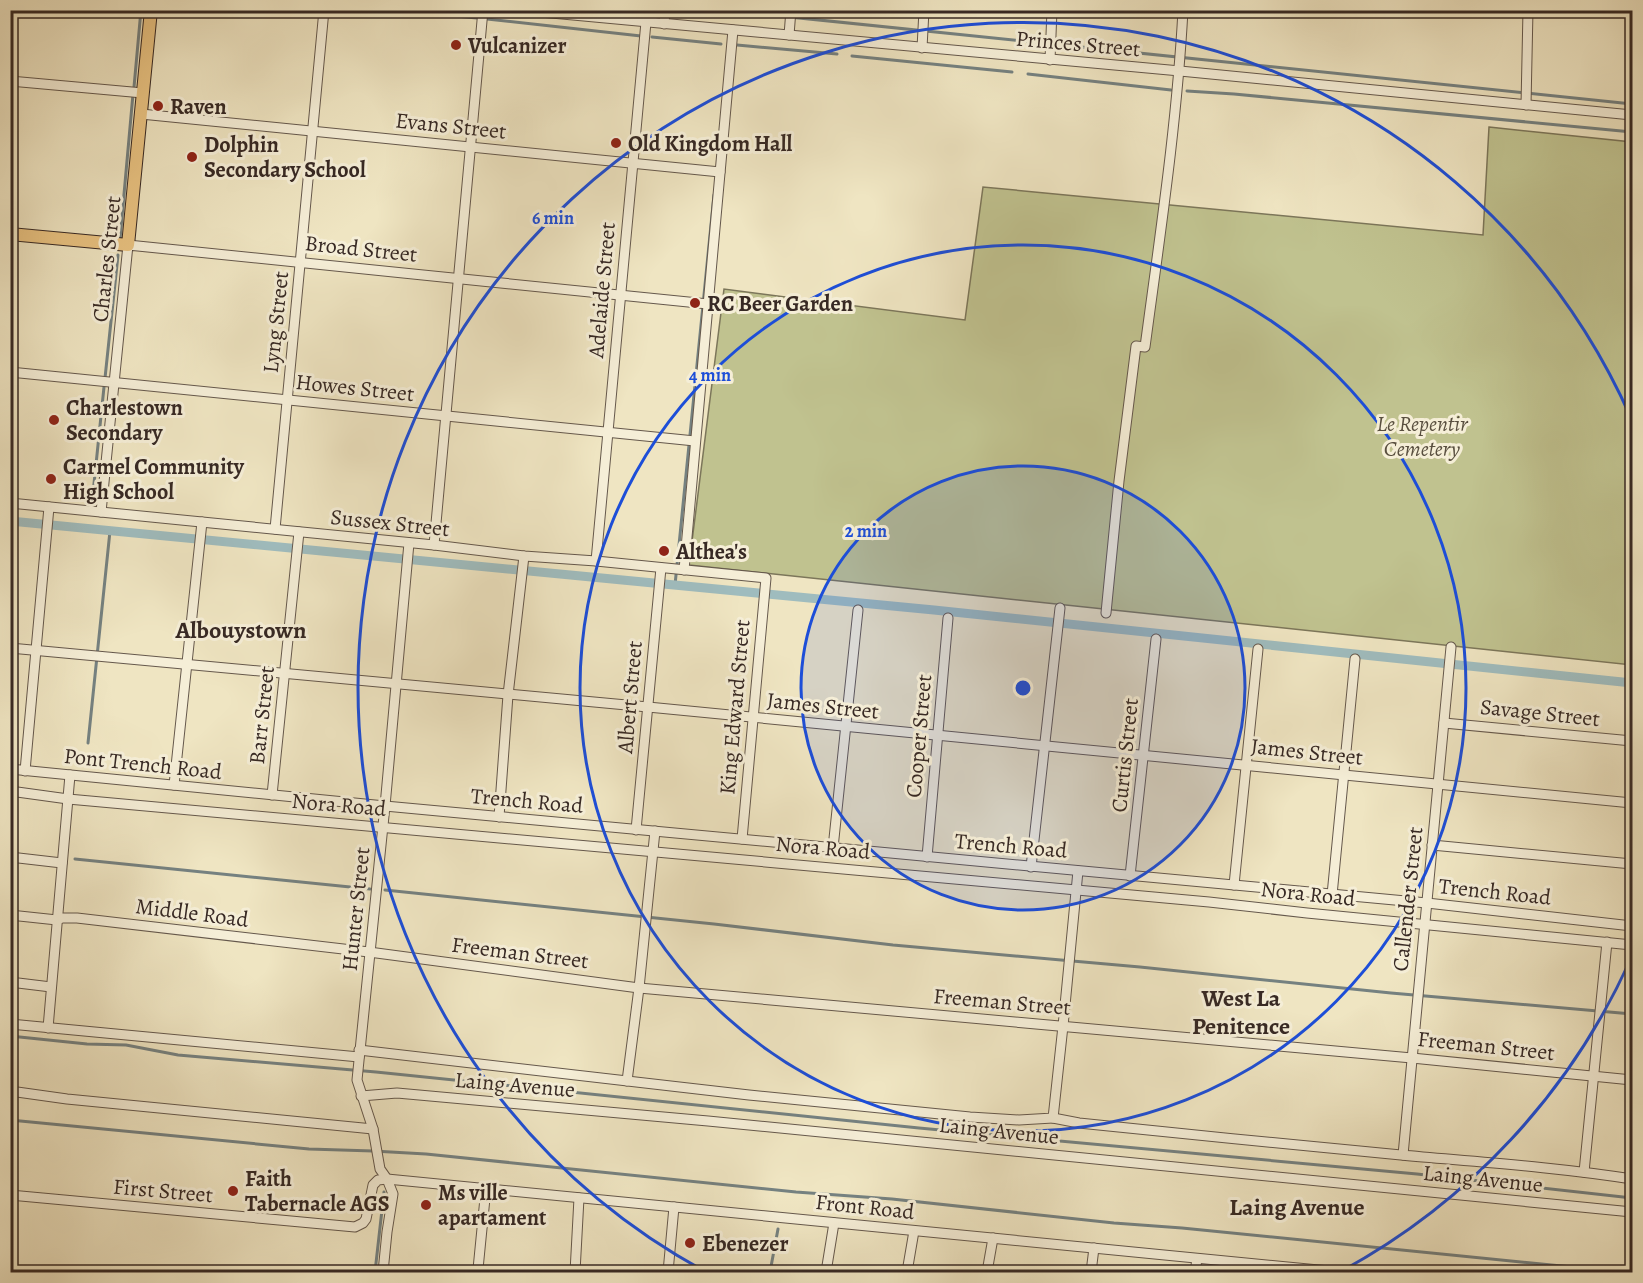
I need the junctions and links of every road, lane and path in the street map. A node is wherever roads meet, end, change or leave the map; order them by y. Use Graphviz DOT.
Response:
graph roads {
  1 [pos="151,10"];
  2 [pos="324,10"];
  3 [pos="483,10"];
  4 [pos="519,10"];
  5 [pos="665,10"];
  6 [pos="790,10"];
  7 [pos="924,10"];
  8 [pos="1052,10"];
  9 [pos="1183,10"];
  10 [pos="1528,10"];
  11 [pos="645,22"];
  12 [pos="664,24"];
  13 [pos="734,30"];
  14 [pos="789,31"];
  15 [pos="922,44"];
  16 [pos="1050,56"];
  17 [pos="1180,68"];
  18 [pos="10,81"];
  19 [pos="143,93"];
  20 [pos="1526,105"];
  21 [pos="141,114"];
  22 [pos="1632,115"];
  23 [pos="313,131"];
  24 [pos="470,147"];
  25 [pos="632,163"];
  26 [pos="720,172"];
  27 [pos="10,234"];
  28 [pos="128,245"];
  29 [pos="300,263"];
  30 [pos="458,279"];
  31 [pos="620,295"];
  32 [pos="708,304"];
  33 [pos="10,372"];
  34 [pos="114,383"];
  35 [pos="287,400"];
  36 [pos="446,416"];
  37 [pos="608,432"];
  38 [pos="695,441"];
  39 [pos="10,503"];
  40 [pos="48,512"];
  41 [pos="101,512"];
  42 [pos="202,526"];
  43 [pos="275,530"];
  44 [pos="298,537"];
  45 [pos="434,545"];
  46 [pos="408,548"];
  47 [pos="524,556"];
  48 [pos="596,561"];
  49 [pos="661,568"];
  50 [pos="684,570"];
  51 [pos="766,579"];
  52 [pos="1060,608"];
  53 [pos="858,610"];
  54 [pos="1106,613"];
  55 [pos="948,618"];
  56 [pos="1156,639"];
  57 [pos="10,648"];
  58 [pos="1258,649"];
  59 [pos="35,650"];
  60 [pos="1451,650"];
  61 [pos="1355,659"];
  62 [pos="187,664"];
  63 [pos="285,674"];
  64 [pos="396,683"];
  65 [pos="508,695"];
  66 [pos="648,707"];
  67 [pos="753,717"];
  68 [pos="1444,723"];
  69 [pos="845,726"];
  70 [pos="938,735"];
  71 [pos="1632,741"];
  72 [pos="1045,746"];
  73 [pos="1143,755"];
  74 [pos="1246,765"];
  75 [pos="10,769"];
  76 [pos="25,771"];
  77 [pos="70,775"];
  78 [pos="1344,775"];
  79 [pos="1438,784"];
  80 [pos="174,785"];
  81 [pos="10,792"];
  82 [pos="272,795"];
  83 [pos="68,799"];
  84 [pos="1632,802"];
  85 [pos="385,806"];
  86 [pos="499,817"];
  87 [pos="383,828"];
  88 [pos="636,830"];
  89 [pos="655,831"];
  90 [pos="742,839"];
  91 [pos="1432,845"];
  92 [pos="833,848"];
  93 [pos="653,850"];
  94 [pos="10,857"];
  95 [pos="927,857"];
  96 [pos="62,863"];
  97 [pos="1632,864"];
  98 [pos="1031,867"];
  99 [pos="1077,871"];
  100 [pos="1130,876"];
  101 [pos="1234,885"];
  102 [pos="1076,890"];
  103 [pos="1332,895"];
  104 [pos="1426,903"];
  105 [pos="10,915"];
  106 [pos="57,920"];
  107 [pos="1425,924"];
  108 [pos="1632,926"];
  109 [pos="1607,942"];
  110 [pos="1632,945"];
  111 [pos="369,952"];
  112 [pos="10,982"];
  113 [pos="51,987"];
  114 [pos="639,987"];
  115 [pos="10,1024"];
  116 [pos="1063,1026"];
  117 [pos="48,1028"];
  118 [pos="359,1053"];
  119 [pos="1412,1058"];
  120 [pos="1594,1076"];
  121 [pos="1632,1080"];
  122 [pos="627,1081"];
  123 [pos="10,1091"];
  124 [pos="361,1096"];
  125 [pos="1053,1118"];
  126 [pos="373,1129"];
  127 [pos="1403,1155"];
  128 [pos="1584,1172"];
  129 [pos="387,1179"];
  130 [pos="1632,1179"];
  131 [pos="486,1188"];
  132 [pos="10,1195"];
  133 [pos="579,1198"];
  134 [pos="674,1207"];
  135 [pos="1632,1212"];
  136 [pos="834,1223"];
  137 [pos="914,1231"];
  138 [pos="993,1239"];
  139 [pos="1094,1248"];
  140 [pos="1197,1258"];
  141 [pos="478,1269"];
  142 [pos="1285,1270"];
  143 [pos="383,1272"];
  144 [pos="575,1272"];
  145 [pos="668,1272"];
  146 [pos="826,1272"];
  147 [pos="907,1272"];
  148 [pos="987,1272"];
  149 [pos="1091,1272"];
  150 [pos="1195,1272"];
  151 [pos="1339,1272"];
  1 -- 19 [label="main road, Charles Street"];
  2 -- 23 [label="street, Lyng Street"];
  3 -- 24 [label="street"];
  4 -- 11 [label="street, Princes Street"];
  5 -- 12 [label="street"];
  6 -- 14 [label="street"];
  7 -- 15 [label="street"];
  8 -- 16 [label="street"];
  9 -- 17 [label="street"];
  10 -- 20 [label="street"];
  11 -- 12 [label="street, Princes Street"];
  11 -- 25 [label="street, Adelaide Street"];
  12 -- 13 [label="street, Princes Street"];
  13 -- 14 [label="street, Princes Street"];
  13 -- 26 [label="street"];
  14 -- 15 [label="street, Princes Street"];
  15 -- 16 [label="street, Princes Street"];
  16 -- 17 [label="street, Princes Street"];
  17 -- 20 [label="street, Princes Street"];
  17 -- 54 [label="street"];
  18 -- 19 [label="street"];
  19 -- 21 [label="main road, Charles Street"];
  20 -- 22 [label="street, Princes Street"];
  21 -- 23 [label="street, Evans Street"];
  21 -- 28 [label="main road, Charles Street"];
  23 -- 24 [label="street, Evans Street"];
  23 -- 29 [label="street, Lyng Street"];
  24 -- 25 [label="street, Evans Street"];
  24 -- 30 [label="street"];
  25 -- 26 [label="street, Evans Street"];
  25 -- 31 [label="street, Adelaide Street"];
  26 -- 32 [label="street"];
  27 -- 28 [label="main road, Broad Street"];
  28 -- 29 [label="street, Broad Street"];
  28 -- 34 [label="street, Charles Street"];
  29 -- 30 [label="street, Broad Street"];
  29 -- 35 [label="street, Lyng Street"];
  30 -- 31 [label="street, Broad Street"];
  30 -- 36 [label="street"];
  31 -- 32 [label="street, Broad Street"];
  31 -- 37 [label="street, Adelaide Street"];
  32 -- 38 [label="street"];
  33 -- 34 [label="street, Howes Street"];
  34 -- 35 [label="street, Howes Street"];
  34 -- 41 [label="street, Charles Street"];
  35 -- 36 [label="street, Howes Street"];
  35 -- 43 [label="street, Lyng Street"];
  36 -- 37 [label="street, Howes Street"];
  36 -- 45 [label="street"];
  37 -- 38 [label="street, Howes Street"];
  37 -- 48 [label="street, Adelaide Street"];
  38 -- 50 [label="street"];
  39 -- 40 [label="street, Sussex Street"];
  40 -- 41 [label="street, Sussex Street"];
  40 -- 59 [label="street"];
  41 -- 42 [label="street, Sussex Street"];
  42 -- 43 [label="street, Sussex Street"];
  42 -- 62 [label="street"];
  43 -- 44 [label="street, Sussex Street"];
  44 -- 46 [label="street, Sussex Street"];
  44 -- 63 [label="street, Barr Street"];
  45 -- 46 [label="street, Sussex Street"];
  45 -- 47 [label="street, Sussex Street"];
  46 -- 64 [label="street, Hunter Street"];
  47 -- 48 [label="street, Sussex Street"];
  47 -- 65 [label="street"];
  48 -- 49 [label="street, Sussex Street"];
  49 -- 50 [label="street, Sussex Street"];
  49 -- 66 [label="street, Albert Street"];
  50 -- 51 [label="street, Sussex Street"];
  51 -- 67 [label="street, King Edward Street"];
  52 -- 72 [label="street"];
  53 -- 69 [label="street"];
  55 -- 70 [label="street, Cooper Street"];
  56 -- 73 [label="street, Curtis Street"];
  57 -- 59 [label="street, James Street"];
  58 -- 74 [label="street"];
  59 -- 62 [label="street, James Street"];
  59 -- 76 [label="street"];
  60 -- 68 [label="street, Callender Street"];
  61 -- 78 [label="street"];
  62 -- 63 [label="street, James Street"];
  62 -- 80 [label="street"];
  63 -- 64 [label="street, James Street"];
  63 -- 82 [label="street, Barr Street"];
  64 -- 65 [label="street, James Street"];
  64 -- 85 [label="street, Hunter Street"];
  65 -- 66 [label="street, James Street"];
  65 -- 86 [label="street"];
  66 -- 67 [label="street, James Street"];
  66 -- 88 [label="street, Albert Street"];
  67 -- 69 [label="street, James Street"];
  67 -- 90 [label="street, King Edward Street"];
  68 -- 71 [label="street, Savage Street"];
  68 -- 79 [label="street, Callender Street"];
  69 -- 70 [label="street, James Street"];
  69 -- 92 [label="street"];
  70 -- 72 [label="street, James Street"];
  70 -- 95 [label="street, Cooper Street"];
  72 -- 73 [label="street, James Street"];
  72 -- 98 [label="street"];
  73 -- 74 [label="street, James Street"];
  73 -- 100 [label="street, Curtis Street"];
  74 -- 78 [label="street, James Street"];
  74 -- 101 [label="street"];
  75 -- 76 [label="street, Pont Trench Road"];
  76 -- 77 [label="street, Pont Trench Road"];
  77 -- 80 [label="street, Pont Trench Road"];
  77 -- 83 [label="street"];
  78 -- 79 [label="street, James Street"];
  78 -- 103 [label="street"];
  79 -- 84 [label="street, James Street"];
  79 -- 91 [label="street, Callender Street"];
  80 -- 82 [label="street, Pont Trench Road"];
  81 -- 83 [label="street, Nora Road"];
  82 -- 85 [label="street, Pont Trench Road"];
  83 -- 87 [label="street, Nora Road"];
  83 -- 96 [label="street"];
  85 -- 86 [label="street, Trench Road"];
  85 -- 87 [label="street, Hunter Street"];
  86 -- 88 [label="street, Trench Road"];
  87 -- 93 [label="street, Nora Road"];
  87 -- 111 [label="street, Hunter Street"];
  88 -- 89 [label="street, Trench Road"];
  89 -- 90 [label="street, Trench Road"];
  89 -- 93 [label="street"];
  90 -- 92 [label="street, Trench Road"];
  91 -- 97 [label="street"];
  91 -- 104 [label="street, Callender Street"];
  92 -- 95 [label="street, Trench Road"];
  93 -- 102 [label="street, Nora Road"];
  93 -- 114 [label="street"];
  94 -- 96 [label="street"];
  95 -- 98 [label="street, Trench Road"];
  96 -- 106 [label="street"];
  98 -- 99 [label="street, Trench Road"];
  99 -- 100 [label="street, Trench Road"];
  99 -- 102 [label="street"];
  100 -- 101 [label="street, Trench Road"];
  101 -- 103 [label="street, Trench Road"];
  102 -- 107 [label="street, Nora Road"];
  102 -- 116 [label="street"];
  103 -- 104 [label="street, Trench Road"];
  104 -- 107 [label="street, Callender Street"];
  104 -- 108 [label="street, Trench Road"];
  105 -- 106 [label="street, Middle Road"];
  106 -- 111 [label="street, Middle Road"];
  106 -- 113 [label="street"];
  107 -- 109 [label="street, Nora Road"];
  107 -- 119 [label="street, Callender Street"];
  109 -- 110 [label="street, Nora Road"];
  109 -- 120 [label="street"];
  111 -- 114 [label="street, Freeman Street"];
  111 -- 118 [label="street, Hunter Street"];
  112 -- 113 [label="street"];
  113 -- 117 [label="street"];
  114 -- 116 [label="street, Freeman Street"];
  114 -- 122 [label="street"];
  115 -- 117 [label="street"];
  116 -- 119 [label="street, Freeman Street"];
  116 -- 125 [label="street"];
  117 -- 118 [label="street"];
  118 -- 122 [label="street"];
  118 -- 124 [label="street, Hunter Street"];
  119 -- 120 [label="street, Freeman Street"];
  119 -- 127 [label="street, Callender Street"];
  120 -- 121 [label="street, Freeman Street"];
  120 -- 128 [label="street"];
  122 -- 125 [label="street"];
  123 -- 126 [label="street"];
  124 -- 126 [label="street, Hunter Street"];
  124 -- 135 [label="street, Laing Avenue"];
  125 -- 127 [label="street"];
  126 -- 129 [label="street, Hunter Street"];
  127 -- 128 [label="street"];
  128 -- 130 [label="street"];
  129 -- 131 [label="street, Front Road"];
  129 -- 132 [label="street, First Street"];
  129 -- 143 [label="street, Hunter Street"];
  131 -- 133 [label="street, Front Road"];
  131 -- 141 [label="street"];
  133 -- 134 [label="street, Front Road"];
  133 -- 144 [label="street"];
  134 -- 136 [label="street, Front Road"];
  134 -- 145 [label="street"];
  136 -- 137 [label="street, Front Road"];
  136 -- 146 [label="street"];
  137 -- 138 [label="street, Front Road"];
  137 -- 147 [label="street"];
  138 -- 139 [label="street, Front Road"];
  138 -- 148 [label="street"];
  139 -- 140 [label="street, Front Road"];
  139 -- 149 [label="street"];
  140 -- 142 [label="street, Front Road"];
  140 -- 150 [label="street"];
  142 -- 151 [label="street, Front Road"];
}
